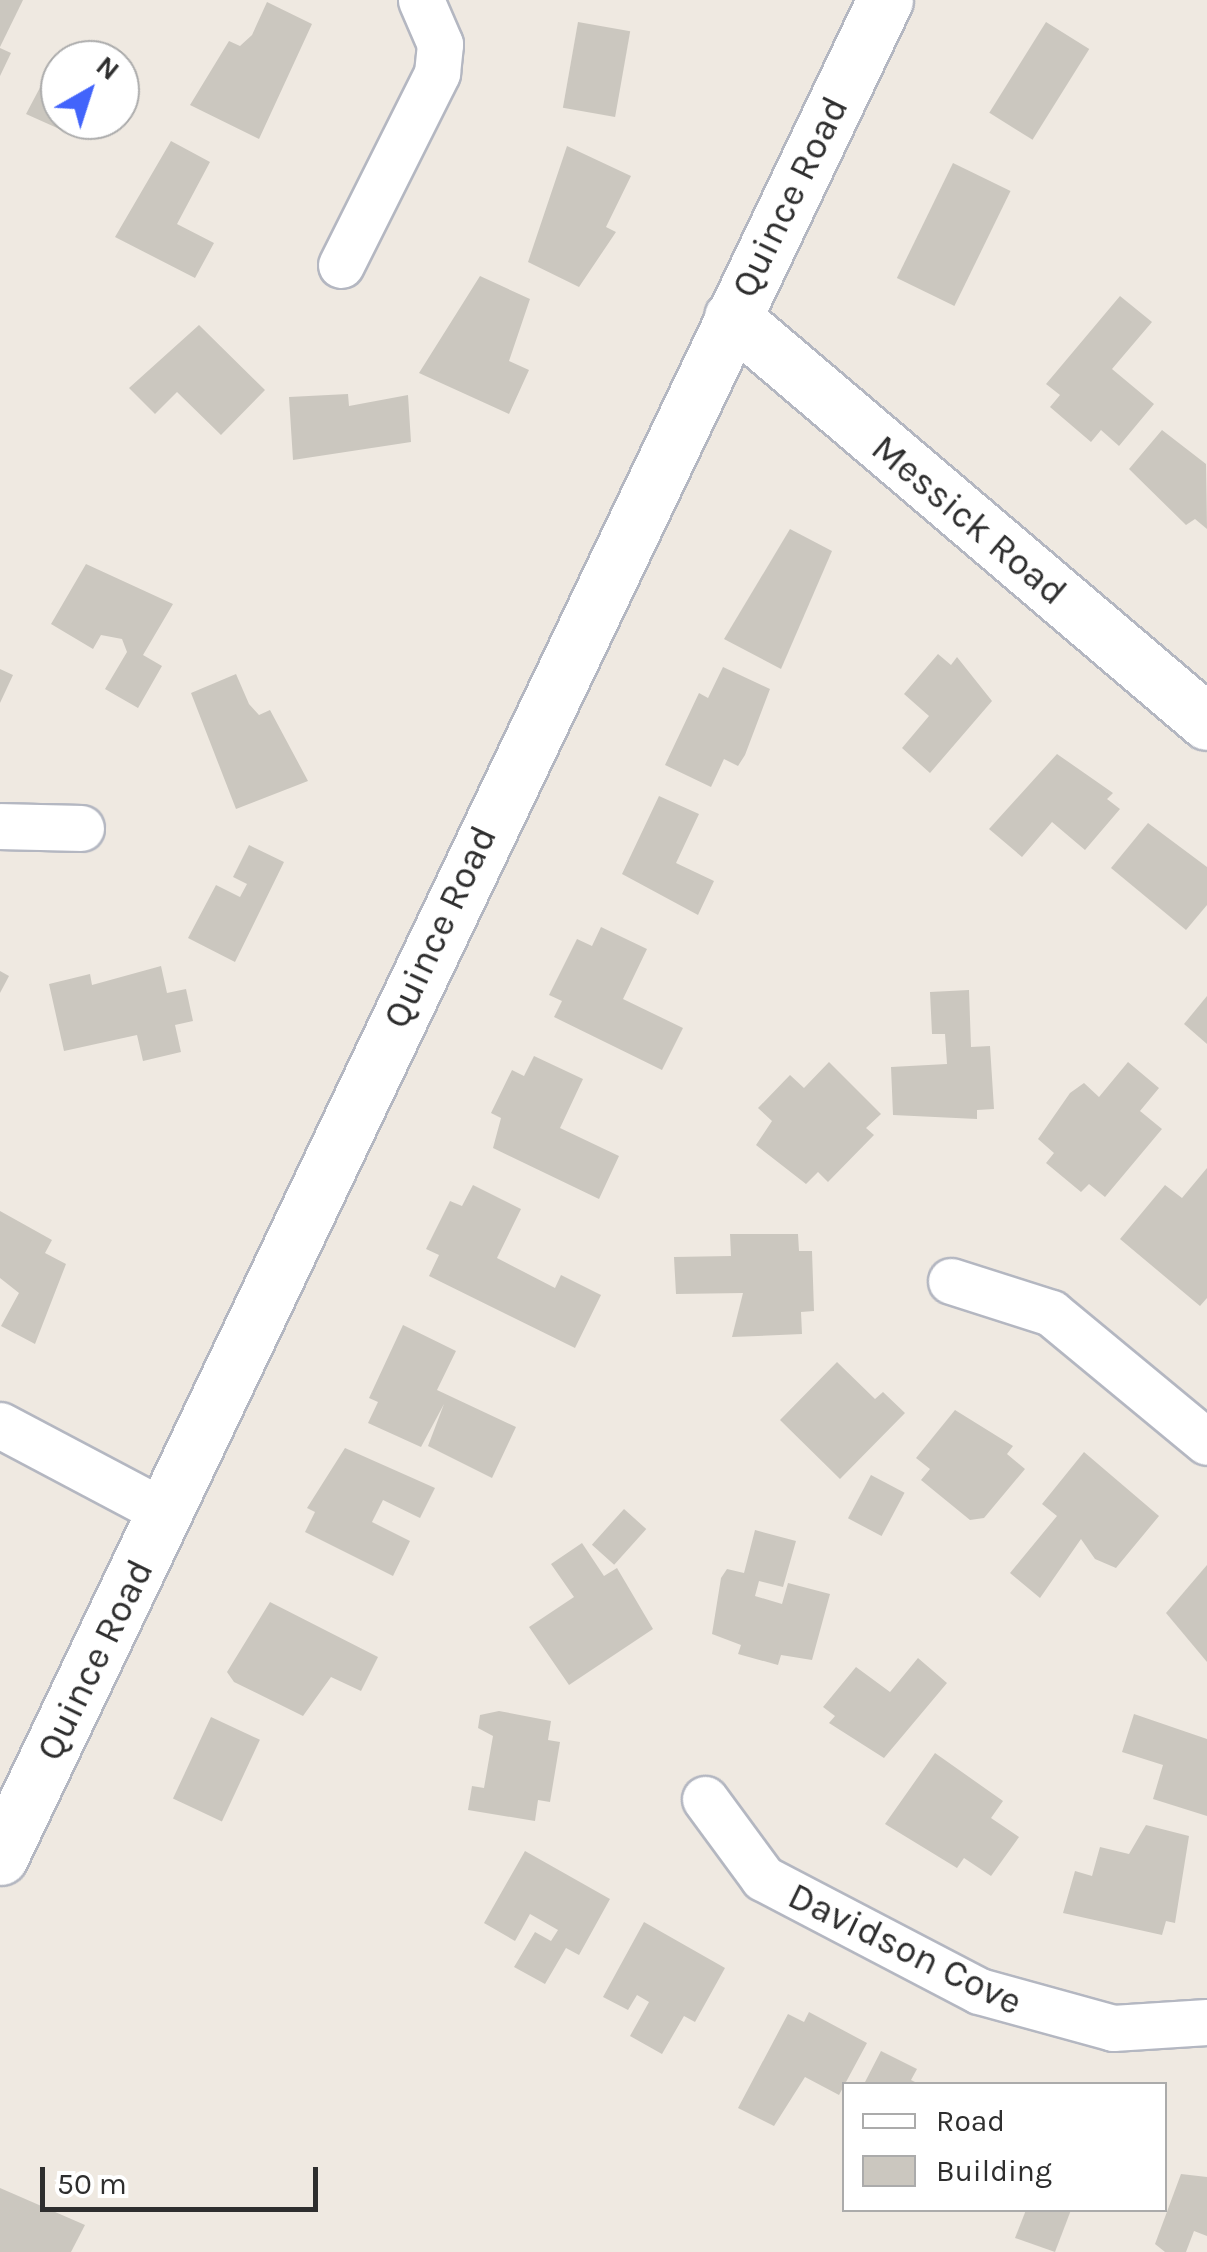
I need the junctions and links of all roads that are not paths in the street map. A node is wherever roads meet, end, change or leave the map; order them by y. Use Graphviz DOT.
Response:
graph roads {
  1 [pos="421,0"];
  2 [pos="885,0"];
  3 [pos="341,265"];
  4 [pos="732,318"];
  5 [pos="1207,722"];
  6 [pos="0,826"];
  7 [pos="81,828"];
  8 [pos="951,1281"];
  9 [pos="0,1425"];
  10 [pos="1207,1442"];
  11 [pos="166,1512"];
  12 [pos="705,1799"];
  13 [pos="0,1857"];
  14 [pos="1207,2022"];
  1 -- 3 [label="street"];
  2 -- 4 [label="main road, Quince Road"];
  4 -- 5 [label="main road, Messick Road"];
  4 -- 11 [label="main road, Quince Road"];
  6 -- 7 [label="street"];
  8 -- 10 [label="street"];
  9 -- 11 [label="street"];
  11 -- 13 [label="main road, Quince Road"];
  12 -- 14 [label="street, Davidson Cove"];
}
